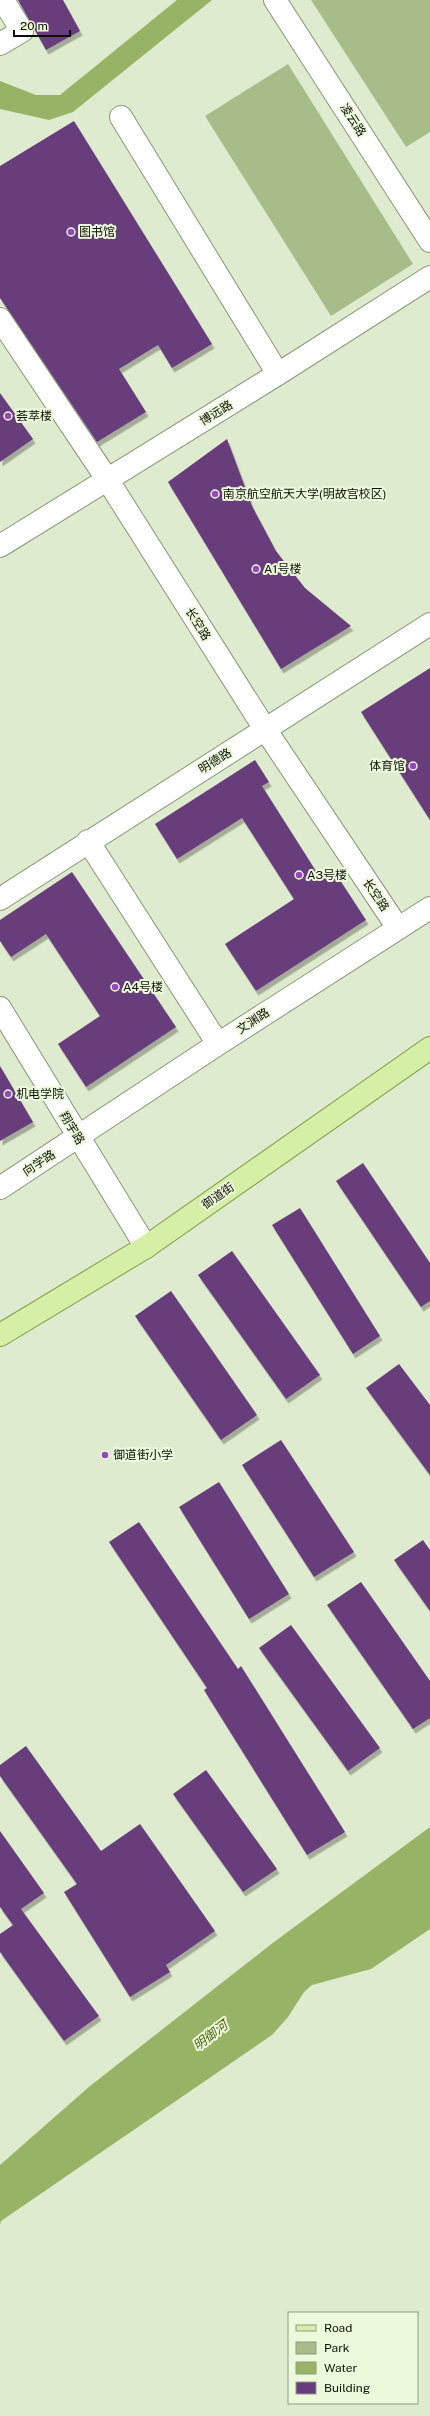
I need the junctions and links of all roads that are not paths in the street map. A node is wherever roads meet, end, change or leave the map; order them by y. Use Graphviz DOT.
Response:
graph roads {
  1 [pos="3,0"];
  2 [pos="275,0"];
  3 [pos="0,44"];
  4 [pos="121,117"];
  5 [pos="430,241"];
  6 [pos="430,277"];
  7 [pos="0,319"];
  8 [pos="278,374"];
  9 [pos="107,479"];
  10 [pos="0,546"];
  11 [pos="430,624"];
  12 [pos="265,729"];
  13 [pos="88,841"];
  14 [pos="0,899"];
  15 [pos="430,908"];
  16 [pos="398,928"];
  17 [pos="0,1008"];
  18 [pos="218,1044"];
  19 [pos="430,1048"];
  20 [pos="78,1138"];
  21 [pos="0,1188"];
  22 [pos="146,1247"];
  23 [pos="0,1335"];
  1 -- 3 [label="lane"];
  2 -- 5 [label="lane, 凌云路"];
  4 -- 8 [label="lane"];
  6 -- 8 [label="lane, 博远路"];
  7 -- 9 [label="lane, 长空路"];
  8 -- 9 [label="lane, 博远路"];
  9 -- 10 [label="lane, 博远路"];
  9 -- 12 [label="lane, 长空路"];
  11 -- 12 [label="lane, 明德路"];
  12 -- 13 [label="lane, 明德路"];
  12 -- 16 [label="lane, 长空路"];
  13 -- 14 [label="lane, 明德路"];
  13 -- 18 [label="lane"];
  15 -- 16 [label="lane, 文渊路"];
  16 -- 18 [label="lane, 文渊路"];
  17 -- 20 [label="lane, 翔宇路"];
  18 -- 20 [label="lane, 文渊路"];
  19 -- 22 [label="main road, 御道街"];
  20 -- 21 [label="lane, 向学路"];
  20 -- 22 [label="lane, 翔宇路"];
  22 -- 23 [label="main road, 御道街"];
}
